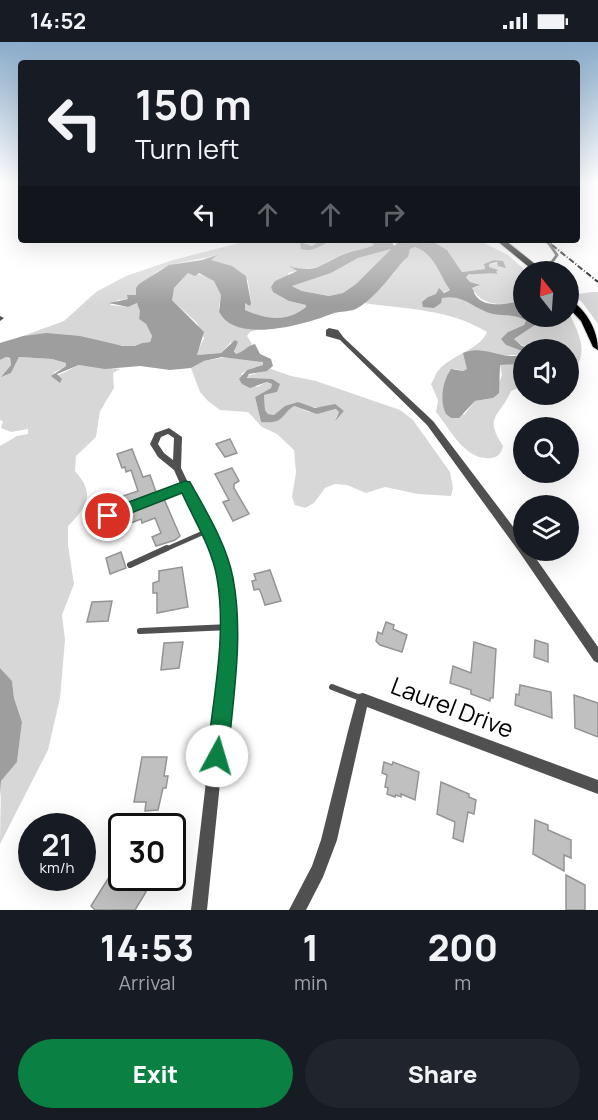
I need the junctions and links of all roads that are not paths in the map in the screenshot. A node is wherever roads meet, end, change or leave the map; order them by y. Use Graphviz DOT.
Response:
graph roads {
  1 [pos="504,243"];
  2 [pos="547,243"];
  3 [pos="527,261"];
  4 [pos="553,261"];
  5 [pos="579,314"];
  6 [pos="342,339"];
  7 [pos="598,347"];
  8 [pos="177,468"];
  9 [pos="185,486"];
  10 [pos="88,523"];
  11 [pos="207,531"];
  12 [pos="513,535"];
  13 [pos="532,561"];
  14 [pos="130,565"];
  15 [pos="230,627"];
  16 [pos="140,631"];
  17 [pos="598,657"];
  18 [pos="332,687"];
  19 [pos="363,699"];
  20 [pos="598,787"];
  21 [pos="199,910"];
  22 [pos="297,910"];
  1 -- 3 [label="main road"];
  2 -- 4 [label="lane"];
  5 -- 7 [label="main road"];
  6 -- 12 [label="street"];
  8 -- 9 [label="street"];
  9 -- 10 [label="lane"];
  9 -- 11 [label="street"];
  11 -- 14 [label="lane"];
  11 -- 15 [label="street"];
  13 -- 17 [label="street"];
  15 -- 16 [label="lane"];
  15 -- 21 [label="street"];
  18 -- 19 [label="lane"];
  19 -- 20 [label="street, Laurel Drive"];
  19 -- 22 [label="street, Laurel Drive"];
}
